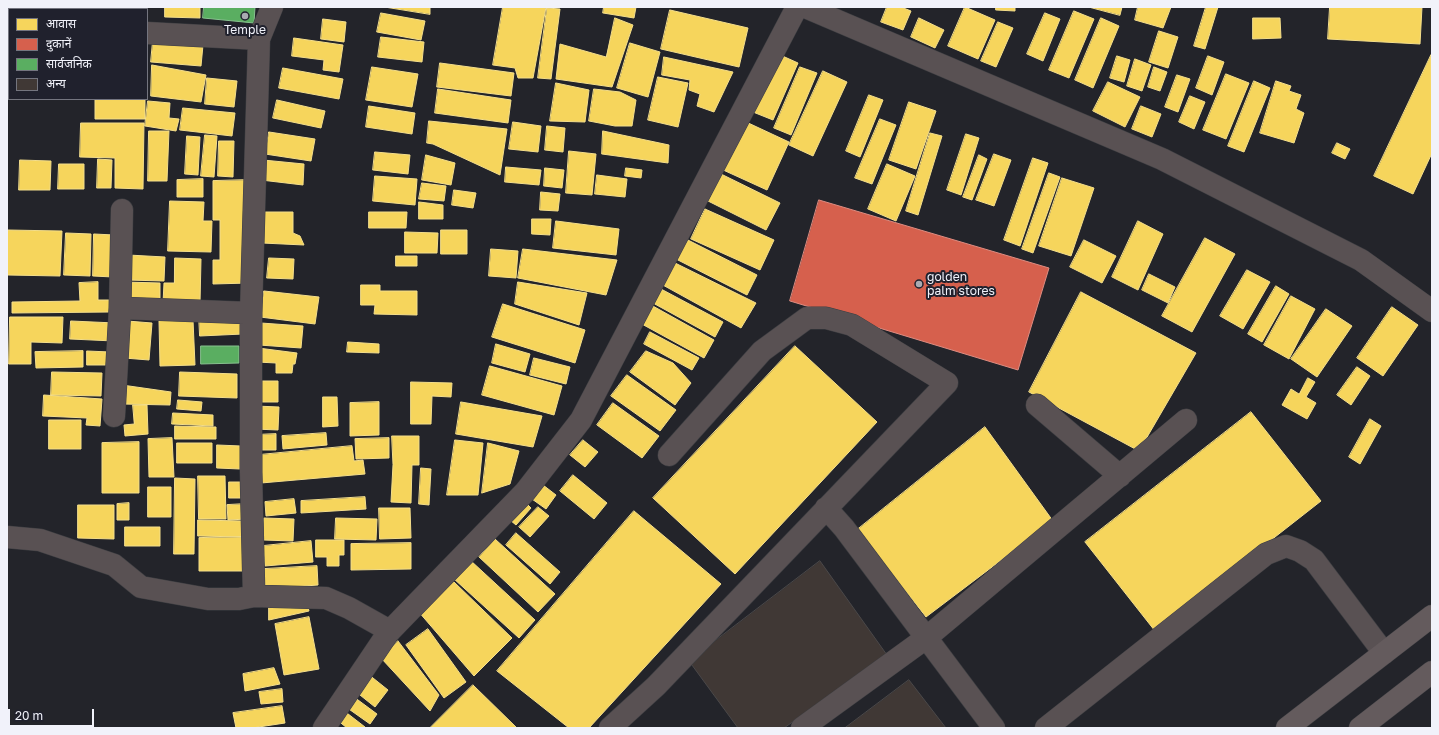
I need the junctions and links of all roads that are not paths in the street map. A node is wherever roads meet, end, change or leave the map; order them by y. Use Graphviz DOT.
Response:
graph roads {
  1 [pos="272,7"];
  2 [pos="797,7"];
  3 [pos="805,7"];
  4 [pos="844,14"];
  5 [pos="148,33"];
  6 [pos="259,39"];
  7 [pos="122,210"];
  8 [pos="120,308"];
  9 [pos="1432,311"];
  10 [pos="251,313"];
  11 [pos="1037,406"];
  12 [pos="114,416"];
  13 [pos="1186,420"];
  14 [pos="669,455"];
  15 [pos="1120,476"];
  16 [pos="826,508"];
  17 [pos="7,537"];
  18 [pos="254,596"];
  19 [pos="1432,616"];
  20 [pos="390,631"];
  21 [pos="926,638"];
  22 [pos="1384,653"];
  23 [pos="1432,672"];
  24 [pos="324,728"];
  25 [pos="610,728"];
  26 [pos="802,728"];
  27 [pos="994,728"];
  28 [pos="1046,728"];
  29 [pos="1287,728"];
  30 [pos="1360,728"];
  1 -- 6 [label="street"];
  2 -- 20 [label="street"];
  3 -- 4 [label="street"];
  4 -- 9 [label="street"];
  5 -- 6 [label="street"];
  6 -- 10 [label="street"];
  7 -- 8 [label="street"];
  8 -- 10 [label="street"];
  8 -- 12 [label="street"];
  10 -- 18 [label="street"];
  11 -- 15 [label="street"];
  13 -- 15 [label="street"];
  14 -- 16 [label="street"];
  15 -- 21 [label="street"];
  16 -- 21 [label="street"];
  16 -- 25 [label="street"];
  17 -- 18 [label="street"];
  18 -- 20 [label="street"];
  19 -- 22 [label="street"];
  20 -- 24 [label="street"];
  21 -- 26 [label="street"];
  21 -- 27 [label="street"];
  22 -- 28 [label="street"];
  22 -- 29 [label="street"];
  23 -- 30 [label="street"];
}
